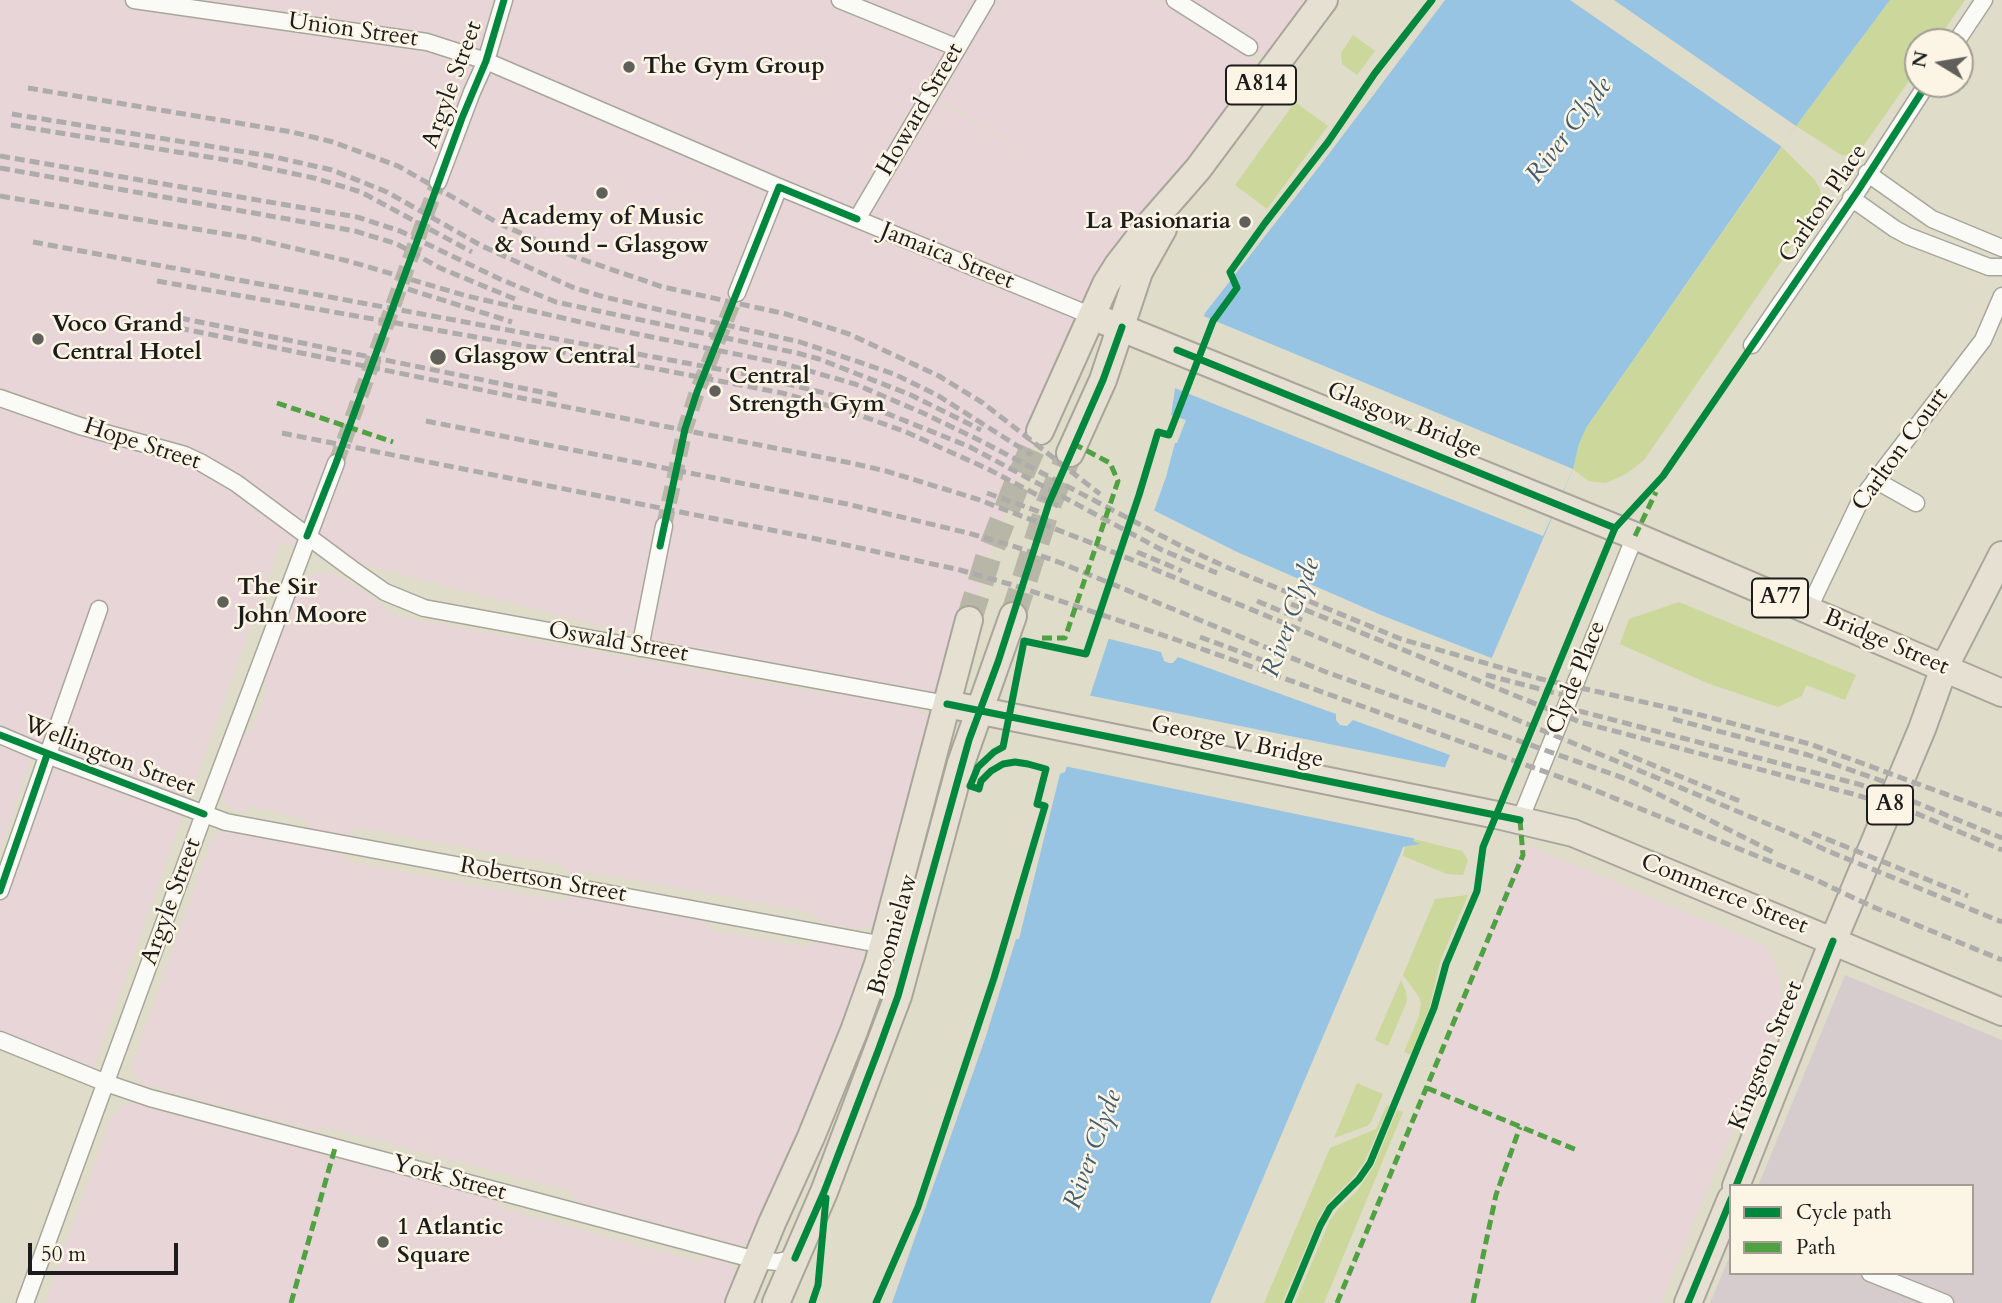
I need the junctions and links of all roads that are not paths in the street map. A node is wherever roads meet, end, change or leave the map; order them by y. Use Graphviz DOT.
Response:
graph roads {
  1 [pos="134,0"];
  2 [pos="504,0"];
  3 [pos="839,0"];
  4 [pos="986,0"];
  5 [pos="1175,0"];
  6 [pos="1325,0"];
  7 [pos="1984,0"];
  8 [pos="1965,28"];
  9 [pos="1249,47"];
  10 [pos="958,48"];
  11 [pos="486,61"];
  12 [pos="1918,98"];
  13 [pos="1198,169"];
  14 [pos="1867,173"];
  15 [pos="438,182"];
  16 [pos="779,187"];
  17 [pos="1851,198"];
  18 [pos="857,219"];
  19 [pos="2002,248"];
  20 [pos="2002,267"];
  21 [pos="737,293"];
  22 [pos="2002,296"];
  23 [pos="1092,316"];
  24 [pos="1122,327"];
  25 [pos="1752,345"];
  26 [pos="1177,350"];
  27 [pos="0,398"];
  28 [pos="1040,430"];
  29 [pos="1070,453"];
  30 [pos="336,463"];
  31 [pos="1875,480"];
  32 [pos="1916,503"];
  33 [pos="664,526"];
  34 [pos="1625,532"];
  35 [pos="307,536"];
  36 [pos="2002,555"];
  37 [pos="99,608"];
  38 [pos="1808,610"];
  39 [pos="1013,616"];
  40 [pos="970,620"];
  41 [pos="640,648"];
  42 [pos="1944,668"];
  43 [pos="2002,693"];
  44 [pos="947,704"];
  45 [pos="980,710"];
  46 [pos="0,735"];
  47 [pos="47,755"];
  48 [pos="204,814"];
  49 [pos="1508,818"];
  50 [pos="0,891"];
  51 [pos="1833,941"];
  52 [pos="884,945"];
  53 [pos="2002,1012"];
  54 [pos="0,1040"];
  55 [pos="106,1083"];
  56 [pos="1737,1184"];
  57 [pos="1729,1208"];
  58 [pos="795,1258"];
  59 [pos="757,1260"];
  60 [pos="1875,1275"];
  61 [pos="25,1303"];
  62 [pos="739,1303"];
  63 [pos="776,1303"];
  64 [pos="1688,1303"];
  65 [pos="1945,1303"];
  1 -- 11 [label="street, Union Street"];
  2 -- 11 [label="street, Argyle Street"];
  3 -- 10 [label="street"];
  4 -- 10 [label="street, Howard Street"];
  5 -- 9 [label="street"];
  6 -- 13 [label="main road, A814"];
  7 -- 8 [label="street"];
  10 -- 18 [label="street, Howard Street"];
  11 -- 15 [label="street, Argyle Street"];
  11 -- 16 [label="street, Jamaica Street"];
  12 -- 14 [label="street, Carlton Place"];
  13 -- 23 [label="main road"];
  13 -- 24 [label="main road, A814"];
  14 -- 17 [label="street, Carlton Place"];
  14 -- 19 [label="street"];
  16 -- 18 [label="street, Jamaica Street"];
  16 -- 21 [label="street"];
  17 -- 20 [label="street"];
  17 -- 25 [label="street, Carlton Place"];
  18 -- 23 [label="street, Jamaica Street"];
  22 -- 31 [label="street, Carlton Court"];
  23 -- 24 [label="main road, Jamaica Street"];
  23 -- 28 [label="main road"];
  24 -- 26 [label="main road, Jamaica Street"];
  24 -- 29 [label="main road, A814"];
  26 -- 34 [label="main road, Glasgow Bridge / A77"];
  27 -- 35 [label="street, Hope Street"];
  30 -- 35 [label="street, Argyle Street"];
  31 -- 32 [label="street"];
  31 -- 38 [label="street, Carlton Court"];
  33 -- 41 [label="street"];
  34 -- 38 [label="main road, Bridge Street / A77"];
  34 -- 49 [label="street, Clyde Place"];
  35 -- 41 [label="street, Oswald Street"];
  35 -- 48 [label="street, Argyle Street"];
  36 -- 42 [label="main road, A8"];
  37 -- 47 [label="street"];
  38 -- 42 [label="main road, Bridge Street / A77"];
  39 -- 45 [label="main road, Broomielaw"];
  40 -- 44 [label="main road, Broomielaw"];
  41 -- 44 [label="street, Oswald Street"];
  42 -- 43 [label="main road, Bridge Street / A77"];
  42 -- 51 [label="main road, Kingston Street / A8"];
  44 -- 45 [label="main road, George V Bridge"];
  44 -- 52 [label="main road, Broomielaw"];
  45 -- 49 [label="main road, George V Bridge"];
  45 -- 58 [label="main road, Broomielaw"];
  46 -- 47 [label="street, Wellington Street"];
  47 -- 48 [label="street, Wellington Street"];
  47 -- 50 [label="street"];
  48 -- 52 [label="street, Robertson Street"];
  48 -- 55 [label="street, Argyle Street"];
  49 -- 51 [label="main road, Commerce Street"];
  51 -- 53 [label="main road, Commerce Street"];
  51 -- 56 [label="main road, Kingston Street / A8"];
  52 -- 59 [label="main road, Broomielaw"];
  54 -- 55 [label="street, York Street"];
  55 -- 59 [label="street, York Street"];
  55 -- 61 [label="street, Argyle Street"];
  57 -- 64 [label="main road"];
  58 -- 59 [label="street, York Street"];
  58 -- 63 [label="main road, Broomielaw"];
  59 -- 62 [label="main road, Broomielaw"];
  60 -- 65 [label="street"];
}
